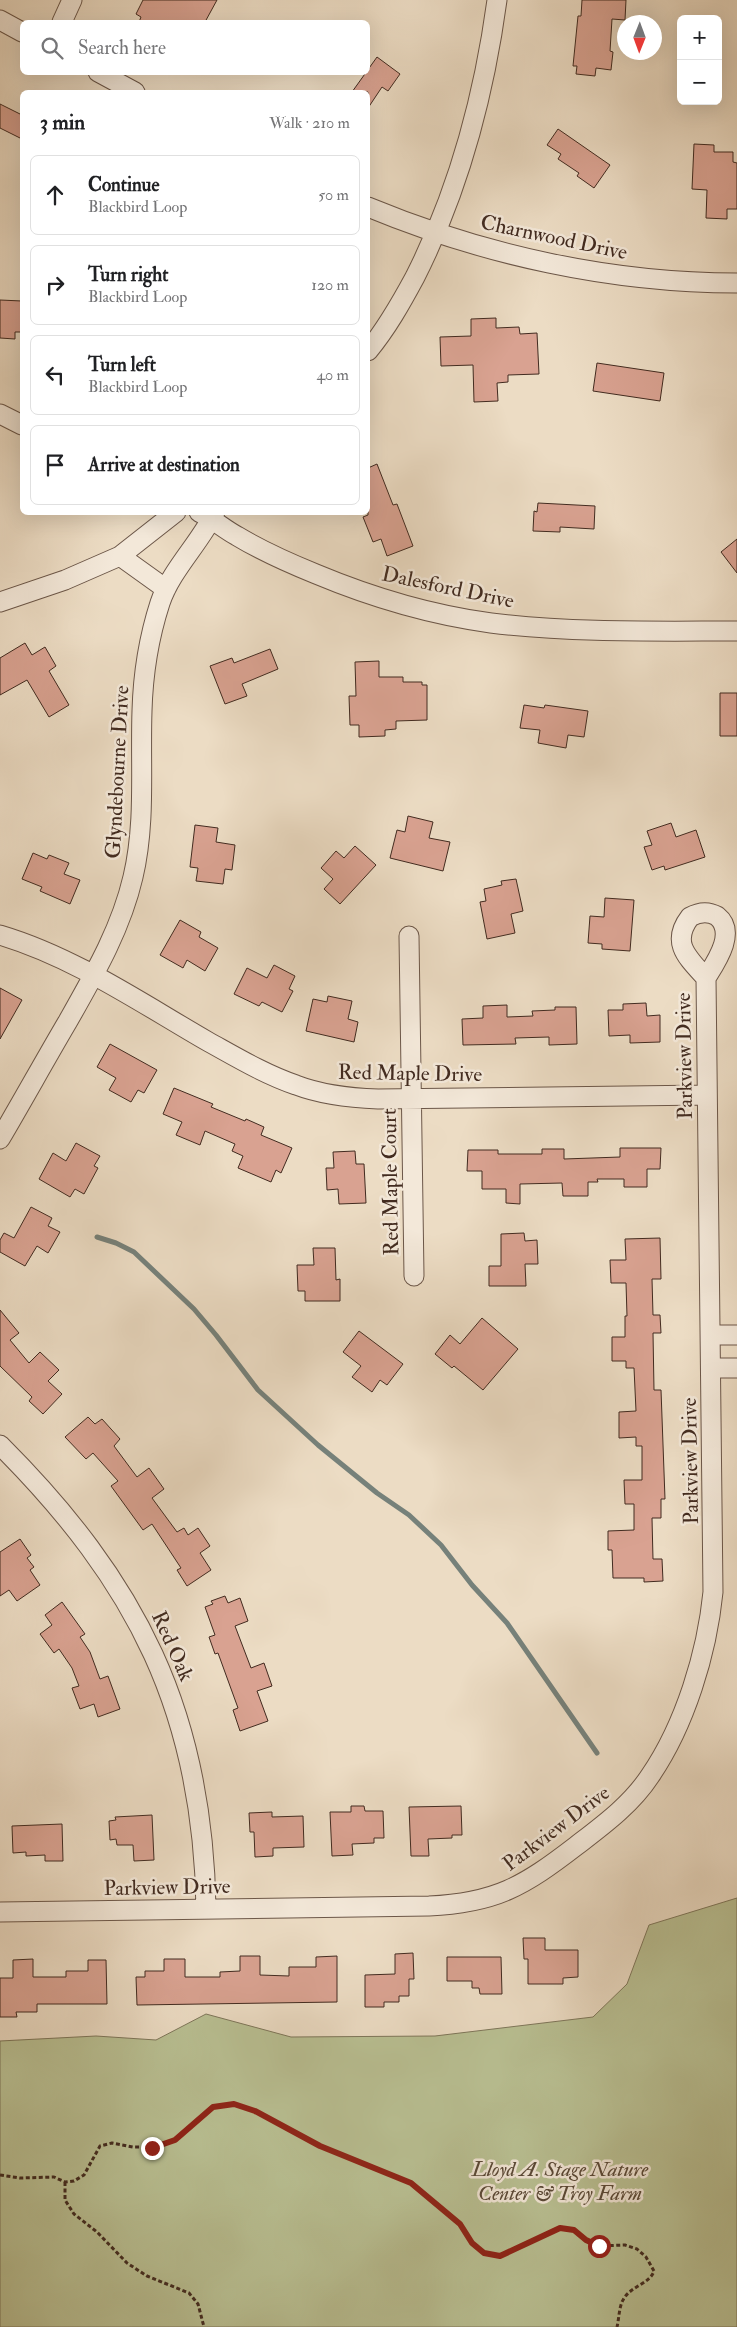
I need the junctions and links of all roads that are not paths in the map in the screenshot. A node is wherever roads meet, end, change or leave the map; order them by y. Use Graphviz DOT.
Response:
graph roads {
  1 [pos="72,0"];
  2 [pos="497,0"];
  3 [pos="0,20"];
  4 [pos="63,20"];
  5 [pos="20,31"];
  6 [pos="104,75"];
  7 [pos="131,90"];
  8 [pos="370,208"];
  9 [pos="437,232"];
  10 [pos="737,283"];
  11 [pos="370,347"];
  12 [pos="0,414"];
  13 [pos="20,425"];
  14 [pos="172,515"];
  15 [pos="209,515"];
  16 [pos="120,556"];
  17 [pos="166,589"];
  18 [pos="0,602"];
  19 [pos="737,631"];
  20 [pos="0,935"];
  21 [pos="410,936"];
  22 [pos="93,976"];
  23 [pos="706,978"];
  24 [pos="707,1095"];
  25 [pos="411,1099"];
  26 [pos="0,1139"];
  27 [pos="414,1276"];
  28 [pos="737,1334"];
  29 [pos="711,1335"];
  30 [pos="711,1368"];
  31 [pos="737,1368"];
  32 [pos="0,1445"];
  33 [pos="206,1908"];
  34 [pos="0,1912"];
  1 -- 4 [label="street"];
  2 -- 9 [label="street"];
  3 -- 5 [label="street"];
  6 -- 7 [label="street"];
  8 -- 9 [label="street, Charnwood Drive"];
  9 -- 10 [label="street, Charnwood Drive"];
  9 -- 11 [label="street"];
  12 -- 13 [label="street"];
  14 -- 16 [label="street"];
  15 -- 17 [label="street, Glyndebourne Drive"];
  15 -- 19 [label="street, Dalesford Drive"];
  16 -- 17 [label="street"];
  16 -- 18 [label="street"];
  17 -- 22 [label="street, Glyndebourne Drive"];
  20 -- 22 [label="street, Red Maple Drive"];
  21 -- 25 [label="street, Red Maple Court"];
  22 -- 25 [label="street, Red Maple Drive"];
  22 -- 26 [label="street, Glyndebourne Drive"];
  23 -- 24 [label="street, Parkview Drive"];
  24 -- 25 [label="street, Red Maple Drive"];
  24 -- 29 [label="street, Parkview Drive"];
  25 -- 27 [label="street, Red Maple Court"];
  28 -- 29 [label="street"];
  29 -- 30 [label="street, Parkview Drive"];
  30 -- 31 [label="street"];
  30 -- 33 [label="street, Parkview Drive"];
  32 -- 33 [label="street, Red Oak"];
  33 -- 34 [label="street, Parkview Drive"];
}
